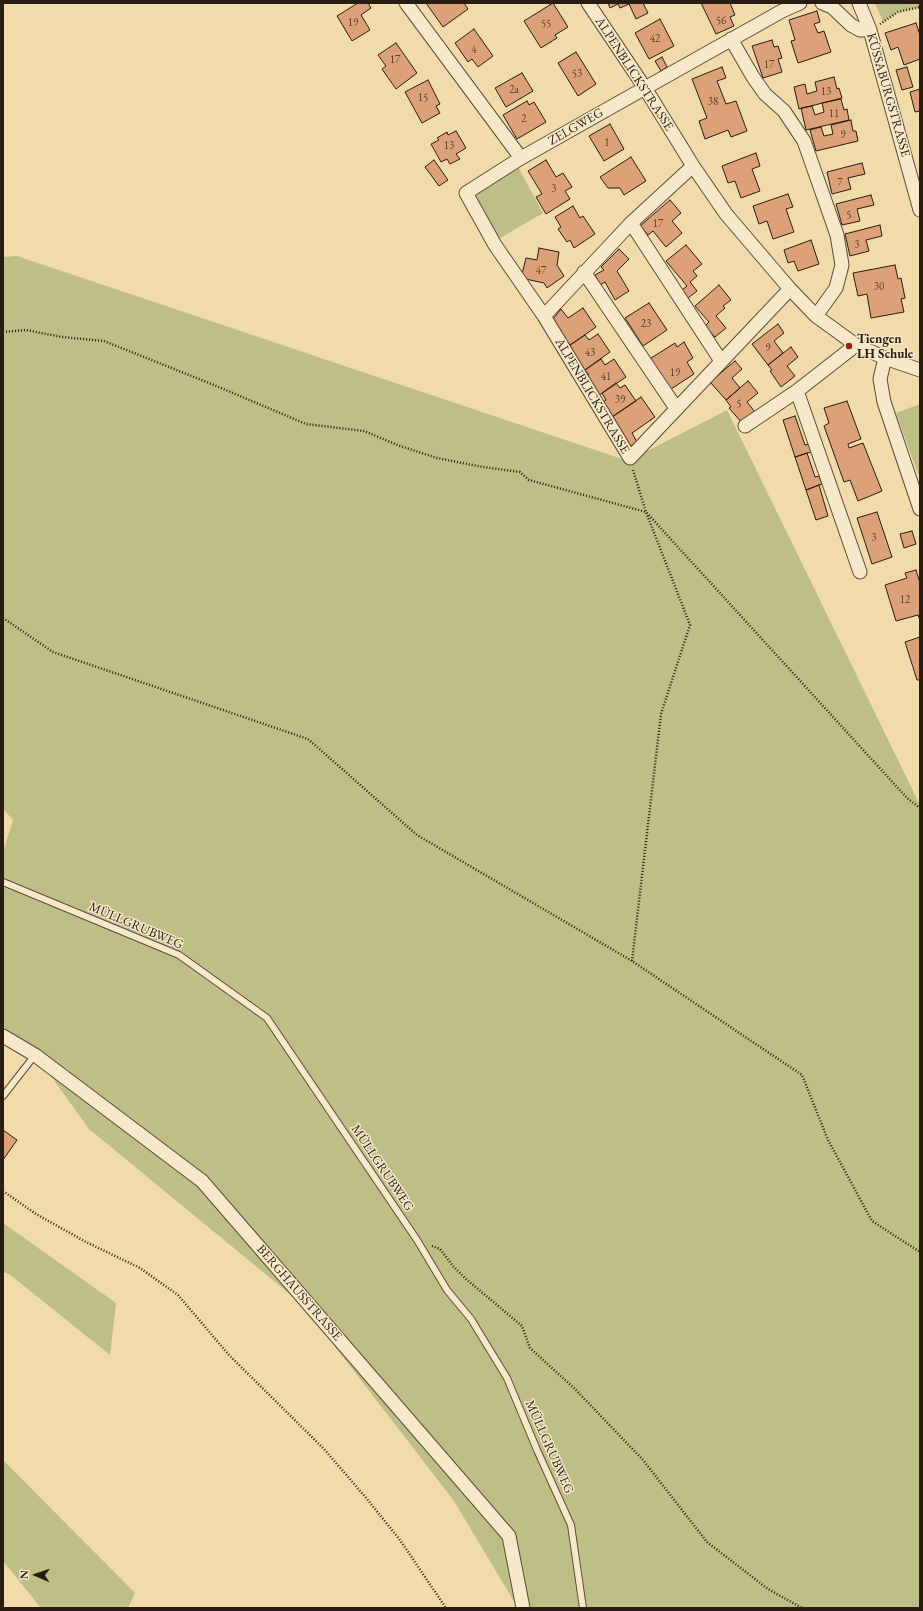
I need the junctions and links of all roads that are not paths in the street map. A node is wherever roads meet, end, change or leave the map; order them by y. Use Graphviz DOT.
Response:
graph roads {
  1 [pos="406,3"];
  2 [pos="588,3"];
  3 [pos="800,3"];
  4 [pos="822,3"];
  5 [pos="859,3"];
  6 [pos="780,7"];
  7 [pos="870,30"];
  8 [pos="731,39"];
  9 [pos="645,88"];
  10 [pos="521,158"];
  11 [pos="693,166"];
  12 [pos="920,210"];
  13 [pos="631,223"];
  14 [pos="584,272"];
  15 [pos="790,289"];
  16 [pos="544,316"];
  17 [pos="816,316"];
  18 [pos="856,345"];
  19 [pos="885,358"];
  20 [pos="721,362"];
  21 [pos="920,368"];
  22 [pos="797,391"];
  23 [pos="676,408"];
  24 [pos="745,426"];
  25 [pos="920,509"];
  26 [pos="860,572"];
  27 [pos="3,882"];
  28 [pos="3,1036"];
  29 [pos="35,1055"];
  30 [pos="3,1096"];
  31 [pos="523,1608"];
  32 [pos="583,1608"];
  1 -- 10 [label="street"];
  2 -- 9 [label="street, ALPENBLICKSTRASSE"];
  3 -- 6 [label="street, ZELGWEG"];
  4 -- 7 [label="street"];
  5 -- 7 [label="street, KÜSSABURGSTRASSE"];
  6 -- 8 [label="street, ZELGWEG"];
  7 -- 12 [label="street, KÜSSABURGSTRASSE"];
  8 -- 9 [label="street, ZELGWEG"];
  8 -- 17 [label="street"];
  9 -- 10 [label="street, ZELGWEG"];
  9 -- 11 [label="street, ALPENBLICKSTRASSE"];
  10 -- 16 [label="street, ALPENBLICKSTRASSE"];
  11 -- 13 [label="street"];
  11 -- 15 [label="street, ALPENBLICKSTRASSE"];
  13 -- 14 [label="street"];
  13 -- 20 [label="street"];
  14 -- 16 [label="street"];
  14 -- 23 [label="street"];
  15 -- 17 [label="street, ALPENBLICKSTRASSE"];
  15 -- 20 [label="street, ALPENBLICKSTRASSE"];
  16 -- 23 [label="street, ALPENBLICKSTRASSE"];
  17 -- 18 [label="street, ALPENBLICKSTRASSE"];
  18 -- 19 [label="street, ALPENBLICKSTRASSE"];
  18 -- 22 [label="street"];
  19 -- 21 [label="street, ALPENBLICKSTRASSE"];
  19 -- 25 [label="street"];
  20 -- 23 [label="street, ALPENBLICKSTRASSE"];
  22 -- 24 [label="street"];
  22 -- 26 [label="street"];
  27 -- 32 [label="lane, MÜLLGRUBWEG"];
  28 -- 29 [label="street, BERGHAUSSTRASSE"];
  29 -- 30 [label="lane"];
  29 -- 31 [label="street, BERGHAUSSTRASSE"];
}
